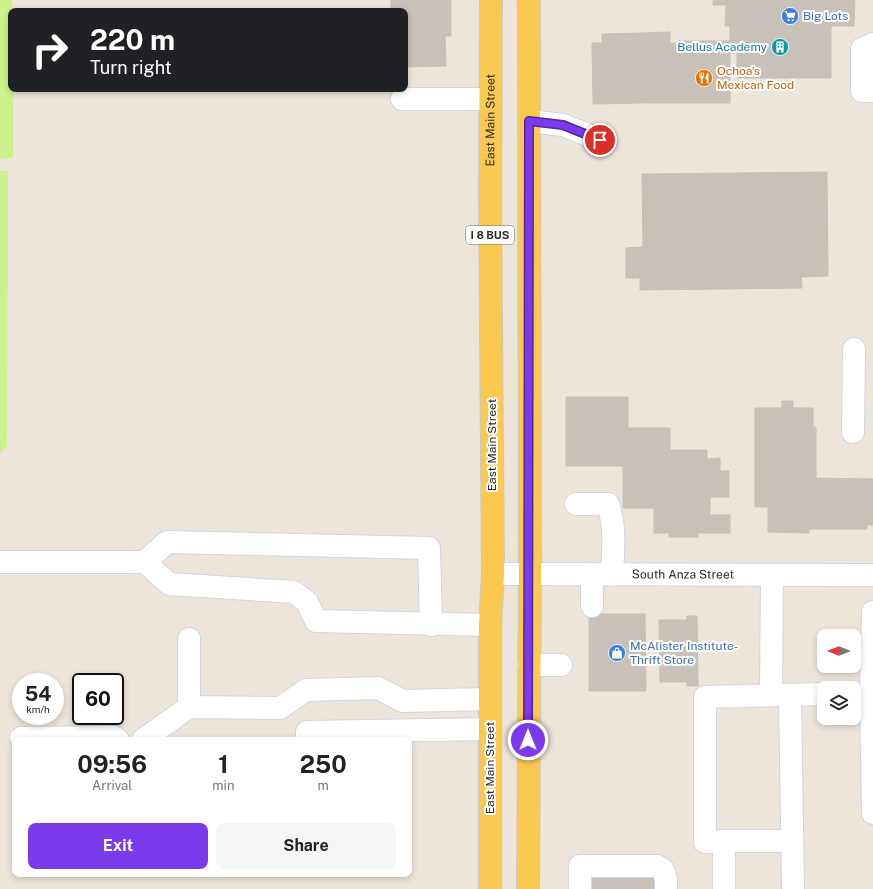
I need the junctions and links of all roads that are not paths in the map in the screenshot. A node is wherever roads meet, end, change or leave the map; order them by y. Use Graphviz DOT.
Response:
graph roads {
  1 [pos="491,0"];
  2 [pos="529,0"];
  3 [pos="873,44"];
  4 [pos="873,91"];
  5 [pos="402,99"];
  6 [pos="490,99"];
  7 [pos="529,121"];
  8 [pos="600,140"];
  9 [pos="854,349"];
  10 [pos="853,432"];
  11 [pos="576,504"];
  12 [pos="0,562"];
  13 [pos="145,562"];
  14 [pos="493,574"];
  15 [pos="530,575"];
  16 [pos="602,575"];
  17 [pos="772,575"];
  18 [pos="873,575"];
  19 [pos="592,606"];
  20 [pos="873,612"];
  21 [pos="431,625"];
  22 [pos="490,625"];
  23 [pos="189,639"];
  24 [pos="529,665"];
  25 [pos="561,666"];
  26 [pos="866,693"];
  27 [pos="817,694"];
  28 [pos="780,695"];
  29 [pos="490,699"];
  30 [pos="189,707"];
  31 [pos="490,729"];
  32 [pos="361,736"];
  33 [pos="147,737"];
  34 [pos="307,737"];
  35 [pos="873,813"];
  36 [pos="724,841"];
  37 [pos="792,842"];
  38 [pos="490,889"];
  39 [pos="528,889"];
  40 [pos="580,889"];
  41 [pos="666,889"];
  42 [pos="724,889"];
  43 [pos="793,889"];
  1 -- 6 [label="main road, East Main Street / I 8 BUS"];
  2 -- 7 [label="main road, I 8 BUS"];
  3 -- 4 [label="street"];
  5 -- 6 [label="street"];
  6 -- 14 [label="main road, East Main Street / I 8 BUS"];
  7 -- 8 [label="street"];
  7 -- 15 [label="main road, I 8 BUS"];
  9 -- 10 [label="street"];
  11 -- 16 [label="street"];
  12 -- 13 [label="street"];
  13 -- 21 [label="street"];
  13 -- 21 [label="street"];
  14 -- 15 [label="street, South Anza Street"];
  14 -- 22 [label="main road, East Main Street / I 8 BUS"];
  15 -- 16 [label="street, South Anza Street"];
  15 -- 24 [label="main road, I 8 BUS"];
  16 -- 17 [label="street, South Anza Street"];
  16 -- 19 [label="street"];
  17 -- 18 [label="street, South Anza Street"];
  17 -- 28 [label="street"];
  20 -- 26 [label="street"];
  21 -- 22 [label="street"];
  22 -- 29 [label="main road, East Main Street / I 8 BUS"];
  23 -- 30 [label="street"];
  24 -- 25 [label="street"];
  24 -- 39 [label="main road, I 8 BUS"];
  26 -- 35 [label="street"];
  27 -- 28 [label="street"];
  28 -- 36 [label="street"];
  28 -- 37 [label="street"];
  29 -- 30 [label="street"];
  29 -- 31 [label="main road, East Main Street / I 8 BUS"];
  30 -- 33 [label="street"];
  31 -- 32 [label="street"];
  31 -- 38 [label="main road, East Main Street / I 8 BUS"];
  32 -- 34 [label="street"];
  36 -- 37 [label="street"];
  36 -- 42 [label="street"];
  37 -- 43 [label="street"];
  40 -- 41 [label="street"];
}
